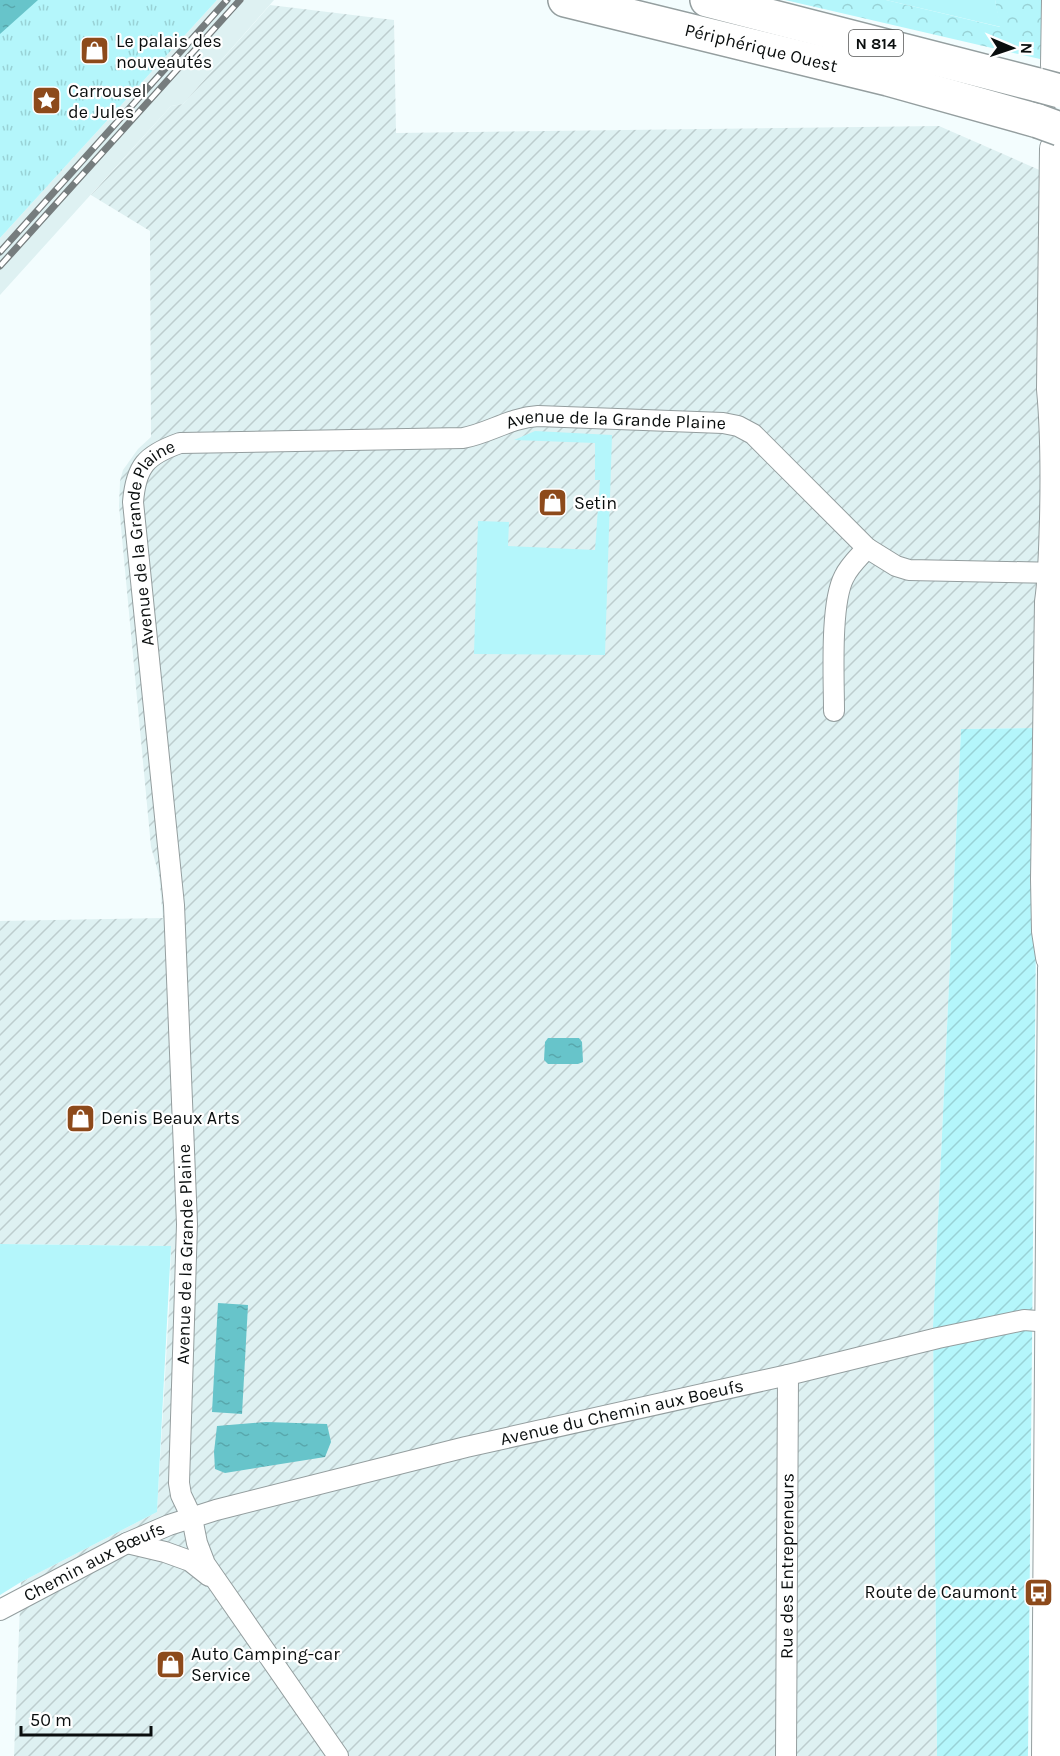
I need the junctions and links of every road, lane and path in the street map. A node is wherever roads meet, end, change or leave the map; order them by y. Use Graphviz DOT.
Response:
graph roads {
  1 [pos="566,0"];
  2 [pos="707,0"];
  3 [pos="1058,0"];
  4 [pos="1055,62"];
  5 [pos="1051,133"];
  6 [pos="867,548"];
  7 [pos="1058,573"];
  8 [pos="834,711"];
  9 [pos="1060,934"];
  10 [pos="1054,969"];
  11 [pos="1052,1322"];
  12 [pos="788,1375"];
  13 [pos="192,1518"];
  14 [pos="127,1543"];
  15 [pos="218,1584"];
  16 [pos="0,1610"];
  17 [pos="338,1756"];
  18 [pos="786,1756"];
  19 [pos="1048,1756"];
  1 -- 5 [label="highway, Périphérique Ouest / N 814"];
  2 -- 4 [label="highway, Périphérique Ouest / N 814"];
  3 -- 4 [label="main road"];
  5 -- 7 [label="main road"];
  6 -- 7 [label="street, Avenue de la Grande Plaine"];
  6 -- 8 [label="street"];
  6 -- 13 [label="street, Avenue de la Grande Plaine"];
  7 -- 10 [label="main road"];
  9 -- 10 [label="main road"];
  10 -- 11 [label="main road"];
  11 -- 12 [label="street, Avenue du Chemin aux Boeufs"];
  11 -- 19 [label="main road"];
  12 -- 13 [label="street, Avenue du Chemin aux Boeufs"];
  12 -- 18 [label="street, Rue des Entrepreneurs"];
  13 -- 14 [label="street, Chemin aux Bœufs"];
  13 -- 15 [label="street, Avenue de la Grande Plaine"];
  14 -- 15 [label="street"];
  14 -- 16 [label="street, Chemin aux Bœufs"];
  15 -- 17 [label="street"];
}
